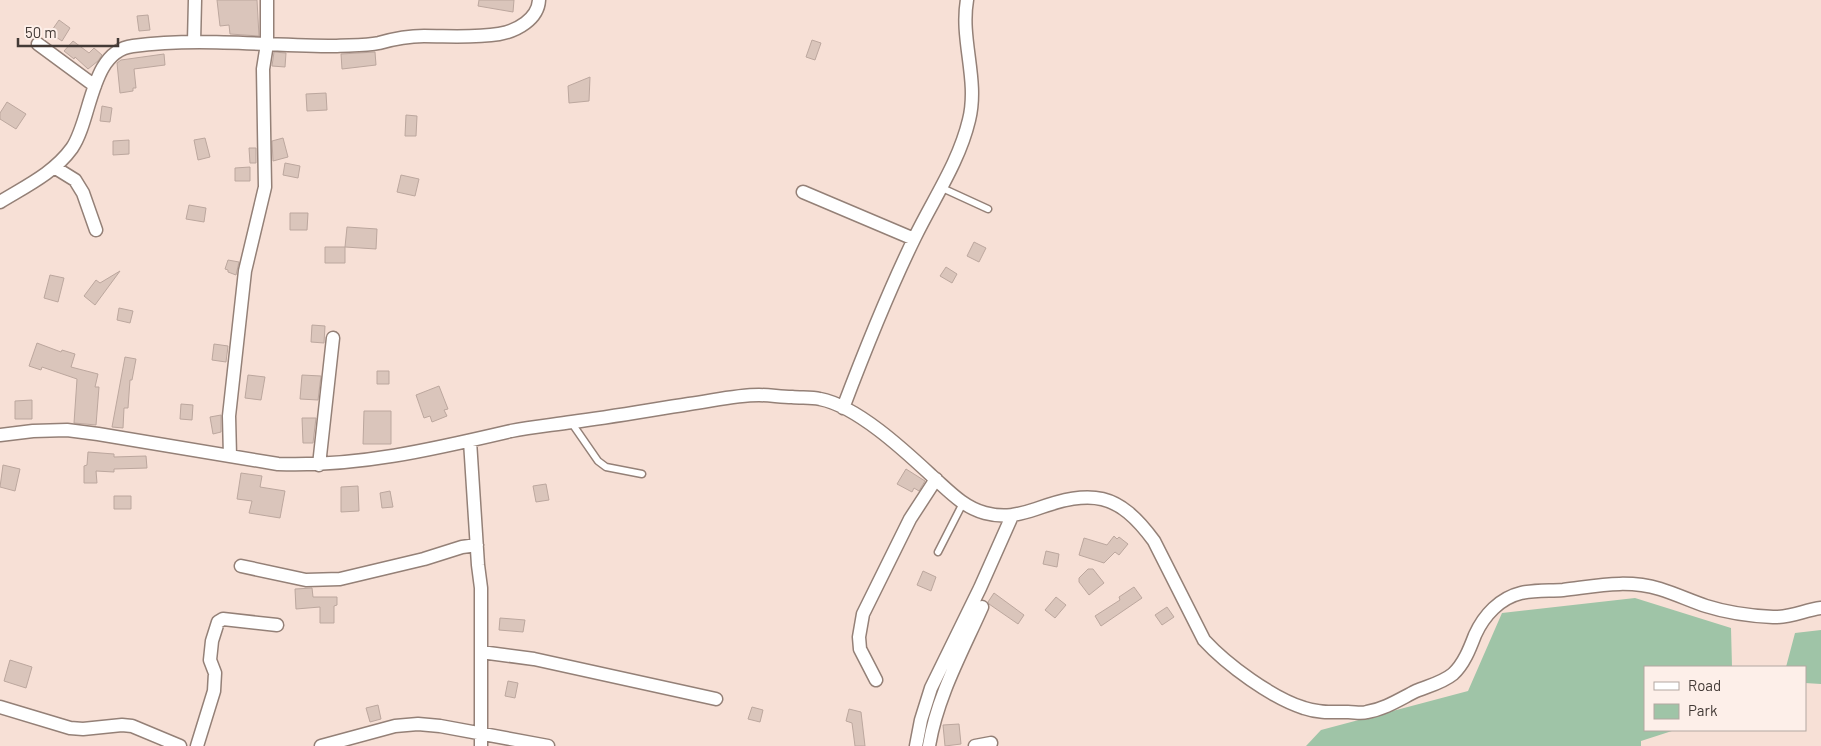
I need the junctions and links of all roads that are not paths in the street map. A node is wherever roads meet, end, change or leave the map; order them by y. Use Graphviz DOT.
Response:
graph roads {
  1 [pos="195,0"];
  2 [pos="267,0"];
  3 [pos="539,0"];
  4 [pos="967,0"];
  5 [pos="194,42"];
  6 [pos="38,44"];
  7 [pos="267,44"];
  8 [pos="95,86"];
  9 [pos="54,167"];
  10 [pos="940,187"];
  11 [pos="803,192"];
  12 [pos="0,202"];
  13 [pos="988,209"];
  14 [pos="96,230"];
  15 [pos="914,239"];
  16 [pos="332,338"];
  17 [pos="843,408"];
  18 [pos="571,422"];
  19 [pos="0,435"];
  20 [pos="470,441"];
  21 [pos="230,456"];
  22 [pos="319,464"];
  23 [pos="642,474"];
  24 [pos="936,480"];
  25 [pos="963,504"];
  26 [pos="1012,516"];
  27 [pos="477,544"];
  28 [pos="938,552"];
  29 [pos="242,566"];
  30 [pos="982,607"];
  31 [pos="1821,608"];
  32 [pos="277,625"];
  33 [pos="481,652"];
  34 [pos="876,680"];
  35 [pos="716,699"];
  36 [pos="0,707"];
  37 [pos="481,740"];
  38 [pos="991,744"];
  39 [pos="180,746"];
  40 [pos="197,746"];
  41 [pos="321,746"];
  42 [pos="548,746"];
  43 [pos="916,746"];
  44 [pos="929,746"];
  45 [pos="975,746"];
  1 -- 5 [label="street"];
  2 -- 7 [label="street"];
  3 -- 7 [label="street"];
  4 -- 10 [label="street"];
  5 -- 7 [label="street"];
  5 -- 8 [label="street"];
  6 -- 8 [label="street"];
  7 -- 21 [label="street"];
  8 -- 9 [label="street"];
  9 -- 12 [label="street"];
  9 -- 14 [label="street"];
  10 -- 13 [label="lane"];
  10 -- 15 [label="street"];
  11 -- 15 [label="street"];
  15 -- 17 [label="street"];
  16 -- 22 [label="street"];
  17 -- 18 [label="street"];
  17 -- 24 [label="street"];
  18 -- 20 [label="street"];
  18 -- 23 [label="lane"];
  19 -- 21 [label="street"];
  20 -- 22 [label="street"];
  20 -- 27 [label="street"];
  21 -- 22 [label="street"];
  24 -- 25 [label="street"];
  24 -- 34 [label="street"];
  25 -- 26 [label="street"];
  25 -- 28 [label="lane"];
  26 -- 31 [label="street"];
  26 -- 43 [label="street"];
  27 -- 29 [label="street"];
  27 -- 33 [label="street"];
  30 -- 44 [label="street"];
  32 -- 40 [label="street"];
  33 -- 35 [label="street"];
  33 -- 37 [label="street"];
  36 -- 39 [label="street"];
  37 -- 41 [label="street"];
  37 -- 42 [label="street"];
  38 -- 45 [label="street"];
}
